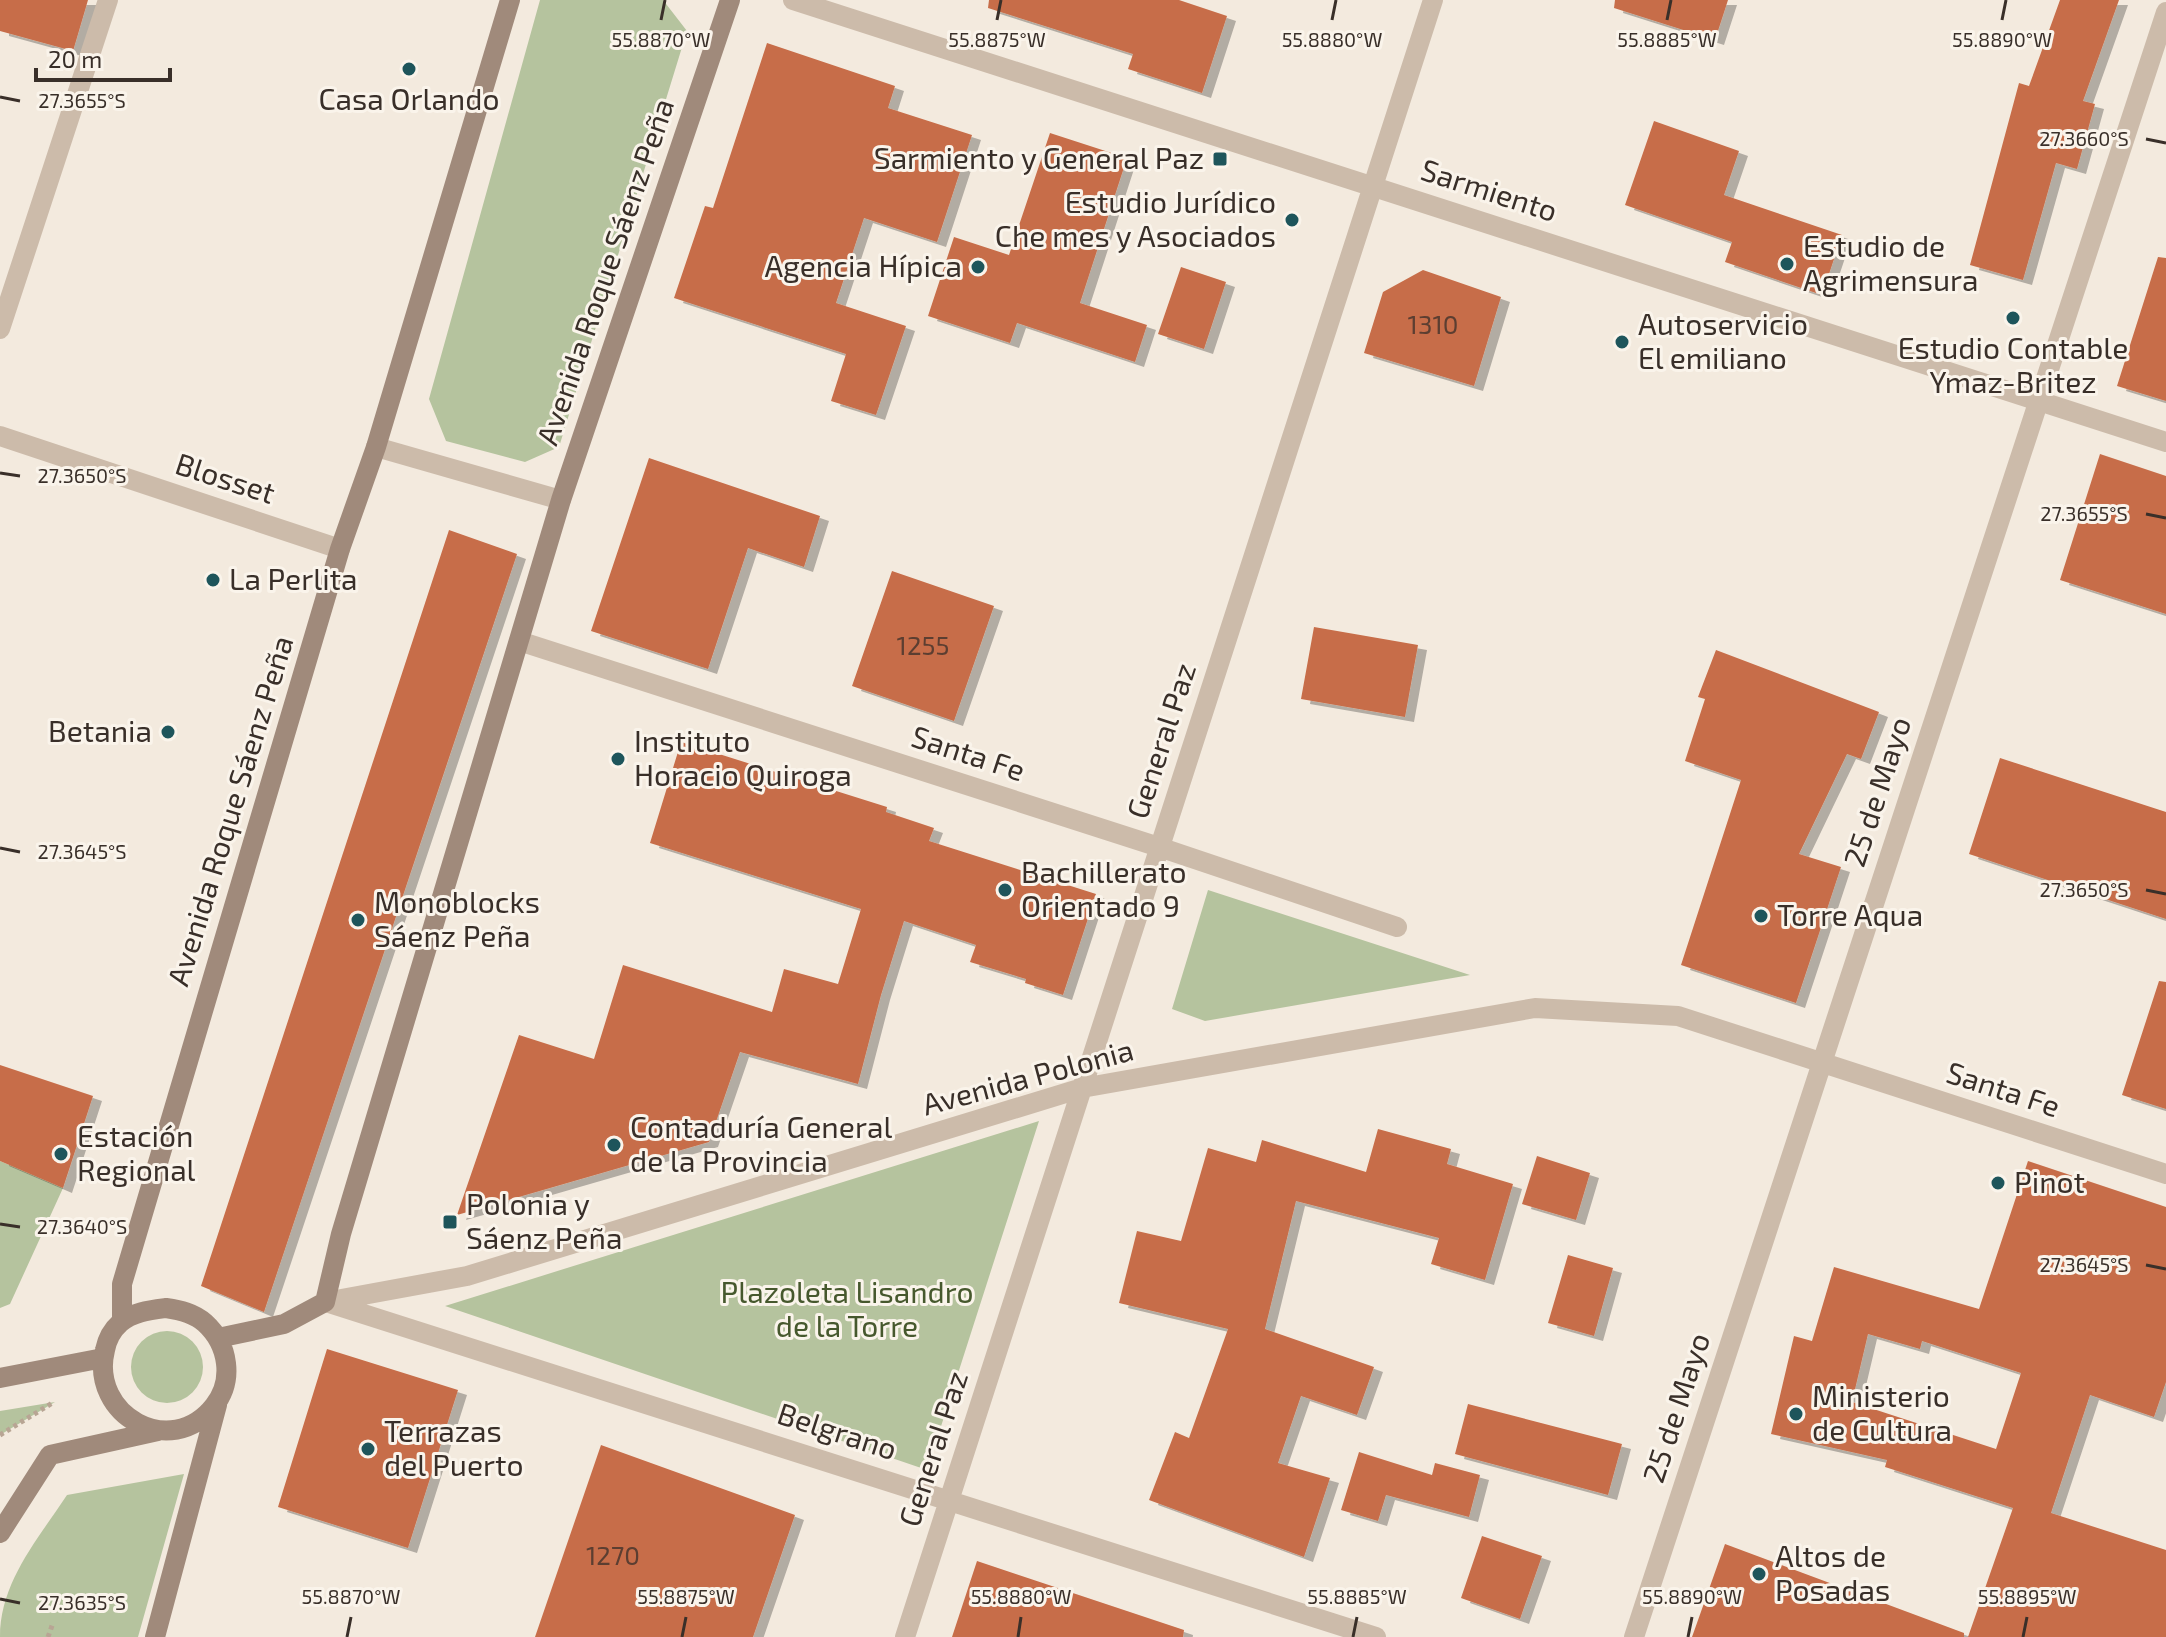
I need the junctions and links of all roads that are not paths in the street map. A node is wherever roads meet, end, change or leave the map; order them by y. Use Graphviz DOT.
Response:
graph roads {
  1 [pos="108,0"];
  2 [pos="510,0"];
  3 [pos="730,0"];
  4 [pos="793,0"];
  5 [pos="1433,0"];
  6 [pos="2166,12"];
  7 [pos="1374,185"];
  8 [pos="0,329"];
  9 [pos="2040,400"];
  10 [pos="0,436"];
  11 [pos="2166,442"];
  12 [pos="376,447"];
  13 [pos="561,500"];
  14 [pos="340,549"];
  15 [pos="519,641"];
  16 [pos="1159,847"];
  17 [pos="1397,927"];
  18 [pos="1821,1062"];
  19 [pos="1082,1088"];
  20 [pos="2166,1174"];
  21 [pos="325,1302"];
  22 [pos="122,1321"];
  23 [pos="218,1338"];
  24 [pos="103,1358"];
  25 [pos="0,1378"];
  26 [pos="219,1400"];
  27 [pos="160,1430"];
  28 [pos="949,1499"];
  29 [pos="0,1533"];
  30 [pos="155,1637"];
  31 [pos="905,1637"];
  32 [pos="1376,1637"];
  33 [pos="1634,1637"];
  1 -- 8 [label="street"];
  2 -- 12 [label="main road, Avenida Roque Sáenz Peña"];
  3 -- 13 [label="main road, Avenida Roque Sáenz Peña"];
  4 -- 7 [label="street, Sarmiento"];
  5 -- 7 [label="street, General Paz"];
  6 -- 9 [label="street, 25 de Mayo"];
  7 -- 9 [label="street, Sarmiento"];
  7 -- 16 [label="street, General Paz"];
  9 -- 11 [label="street, Sarmiento"];
  9 -- 18 [label="street, 25 de Mayo"];
  10 -- 14 [label="street, Blosset"];
  12 -- 13 [label="street"];
  12 -- 14 [label="main road, Avenida Roque Sáenz Peña"];
  13 -- 15 [label="main road, Avenida Roque Sáenz Peña"];
  14 -- 22 [label="main road, Avenida Roque Sáenz Peña"];
  15 -- 16 [label="street, Santa Fe"];
  15 -- 21 [label="main road, Avenida Roque Sáenz Peña"];
  16 -- 17 [label="street, Santa Fe"];
  16 -- 19 [label="street, General Paz"];
  18 -- 19 [label="street, Avenida Polonia"];
  18 -- 20 [label="street, Santa Fe"];
  18 -- 33 [label="street, 25 de Mayo"];
  19 -- 21 [label="street, Avenida Polonia"];
  19 -- 28 [label="street, General Paz"];
  21 -- 23 [label="main road, Avenida Polonia"];
  21 -- 28 [label="street, Belgrano"];
  22 -- 23 [label="main road"];
  22 -- 24 [label="main road, Avenida Roque Sáenz Peña"];
  23 -- 26 [label="main road"];
  24 -- 25 [label="main road"];
  24 -- 27 [label="main road"];
  26 -- 27 [label="main road"];
  26 -- 30 [label="main road"];
  27 -- 29 [label="main road"];
  28 -- 31 [label="street, General Paz"];
  28 -- 32 [label="street, Belgrano"];
}
